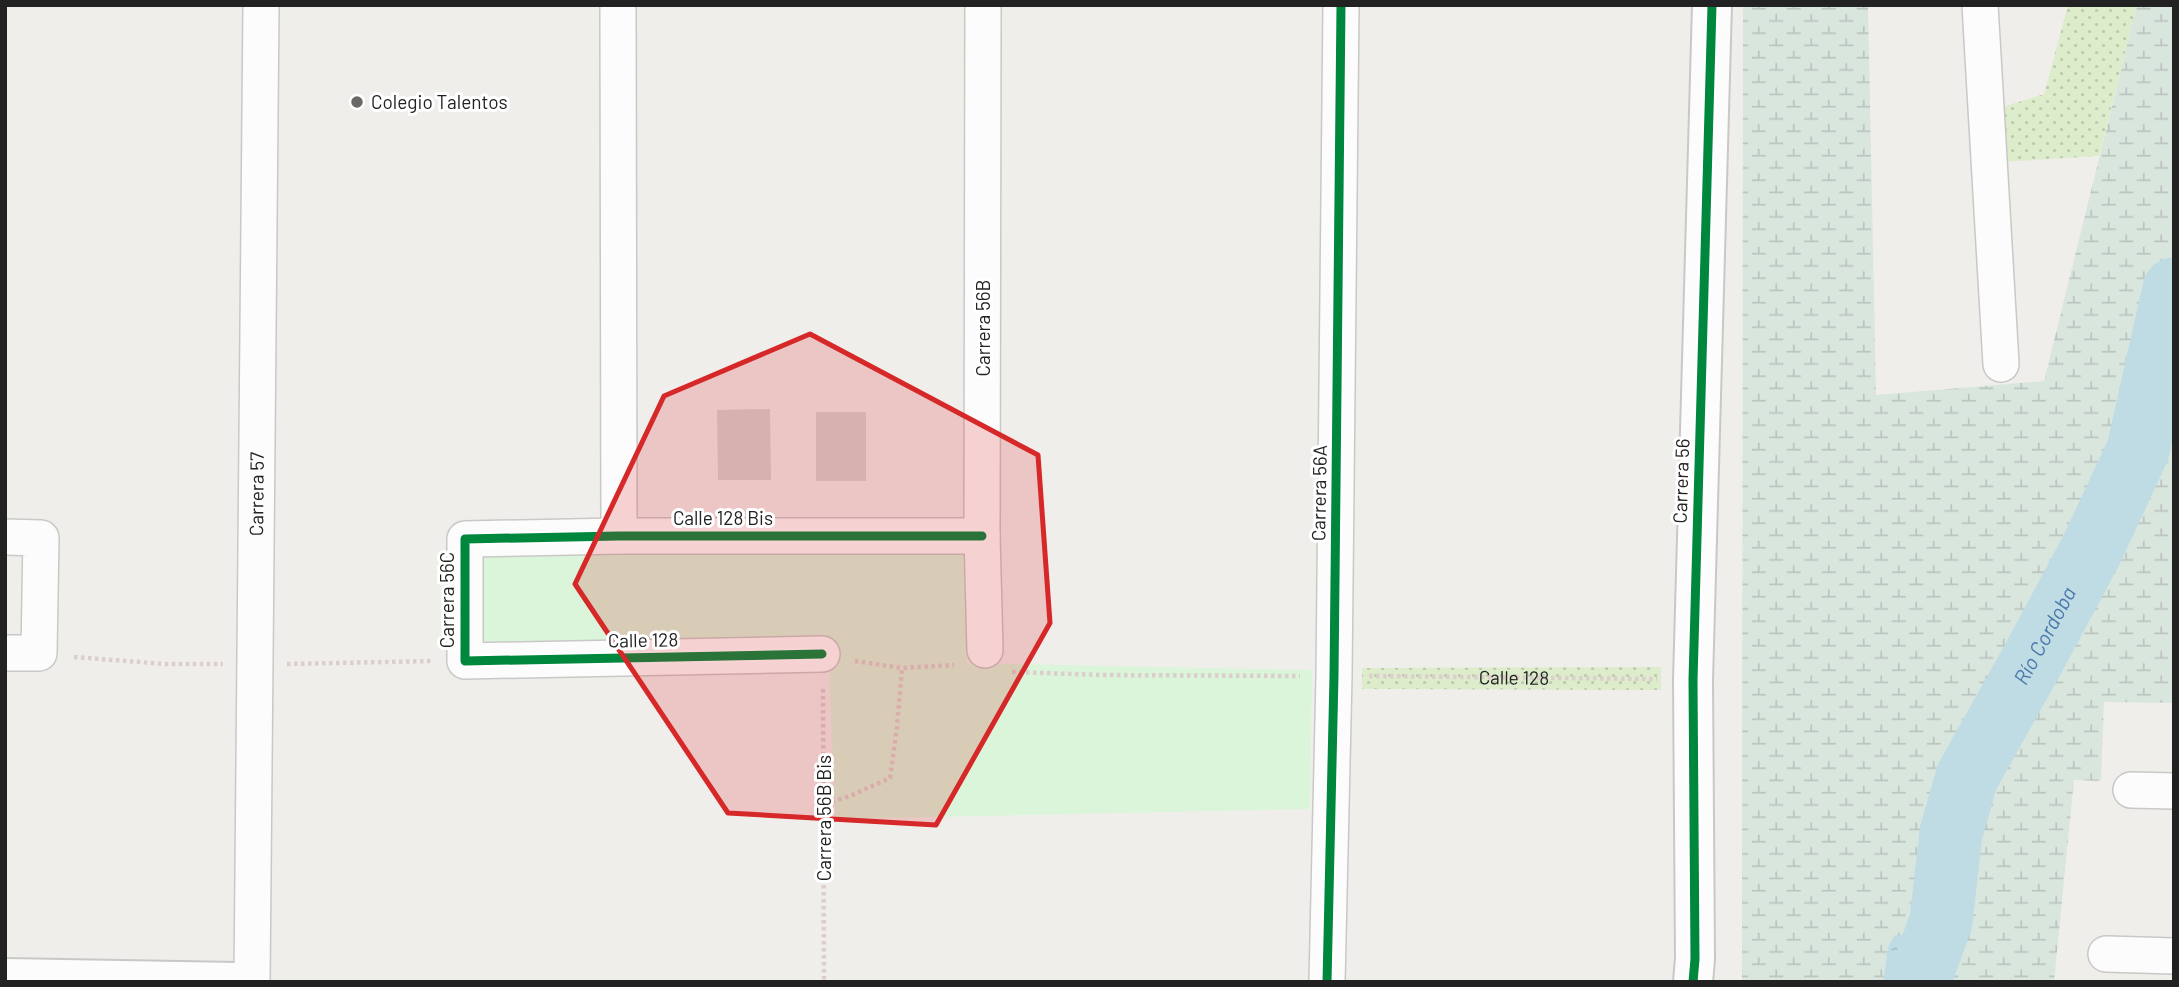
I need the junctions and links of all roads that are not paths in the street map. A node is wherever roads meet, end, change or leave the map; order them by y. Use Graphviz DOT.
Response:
graph roads {
  1 [pos="261,5"];
  2 [pos="618,5"];
  3 [pos="983,5"];
  4 [pos="1341,5"];
  5 [pos="1712,5"];
  6 [pos="1980,5"];
  7 [pos="2001,364"];
  8 [pos="619,536"];
  9 [pos="982,536"];
  10 [pos="5,537"];
  11 [pos="465,539"];
  12 [pos="985,650"];
  13 [pos="22,653"];
  14 [pos="822,654"];
  15 [pos="465,661"];
  16 [pos="2131,789"];
  17 [pos="2174,791"];
  18 [pos="2106,954"];
  19 [pos="2174,956"];
  20 [pos="1694,970"];
  21 [pos="5,978"];
  22 [pos="237,982"];
  23 [pos="252,982"];
  24 [pos="1327,982"];
  1 -- 23 [label="street, Carrera 57"];
  2 -- 8 [label="street"];
  3 -- 9 [label="street, Carrera 56B"];
  4 -- 24 [label="street, Carrera 56A"];
  5 -- 20 [label="street, Carrera 56"];
  6 -- 7 [label="street"];
  8 -- 9 [label="street, Calle 128 Bis"];
  8 -- 11 [label="street, Calle 128 Bis"];
  9 -- 12 [label="street, Carrera 56B"];
  10 -- 13 [label="street"];
  11 -- 15 [label="street, Carrera 56C"];
  14 -- 15 [label="street, Calle 128"];
  16 -- 17 [label="street"];
  18 -- 19 [label="street"];
  21 -- 22 [label="street"];
}
